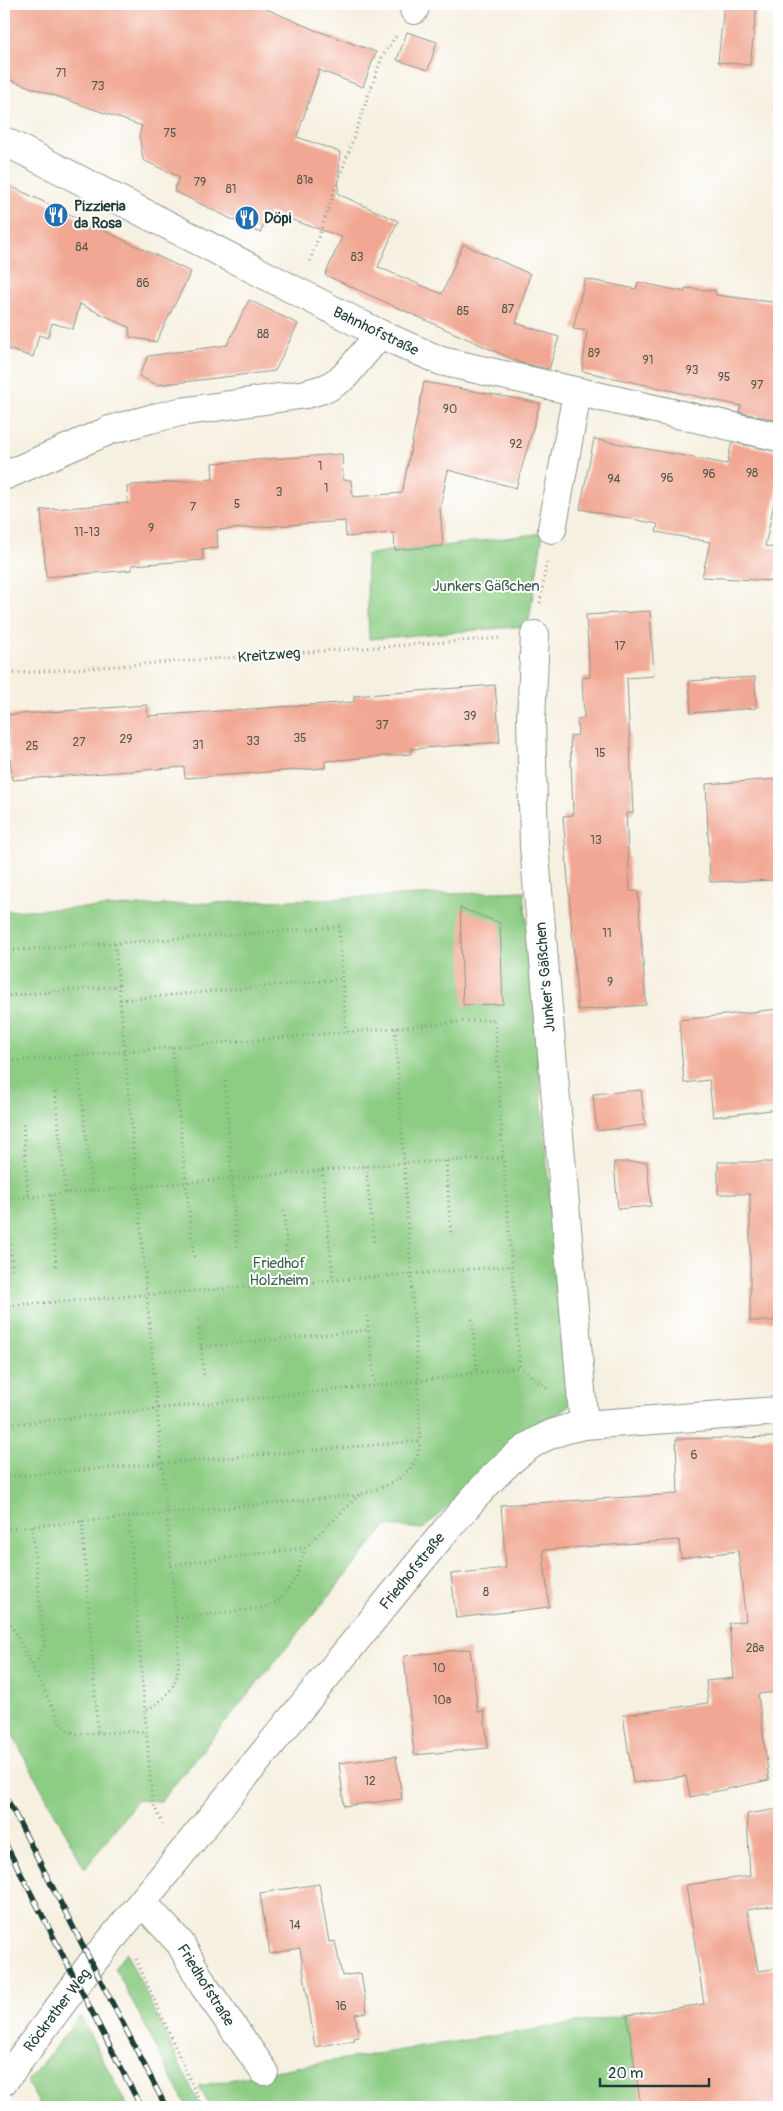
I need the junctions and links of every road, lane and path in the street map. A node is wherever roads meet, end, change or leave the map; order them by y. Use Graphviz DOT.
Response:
graph roads {
  1 [pos="415,7"];
  2 [pos="4,141"];
  3 [pos="295,290"];
  4 [pos="380,334"];
  5 [pos="577,393"];
  6 [pos="779,437"];
  7 [pos="4,476"];
  8 [pos="552,529"];
  9 [pos="535,635"];
  10 [pos="4,674"];
  11 [pos="115,944"];
  12 [pos="4,951"];
  13 [pos="343,979"];
  14 [pos="119,986"];
  15 [pos="4,996"];
  16 [pos="120,1000"];
  17 [pos="395,1027"];
  18 [pos="346,1031"];
  19 [pos="172,1047"];
  20 [pos="125,1051"];
  21 [pos="77,1055"];
  22 [pos="4,1062"];
  23 [pos="225,1081"];
  24 [pos="55,1092"];
  25 [pos="23,1124"];
  26 [pos="504,1158"];
  27 [pos="446,1161"];
  28 [pos="405,1163"];
  29 [pos="366,1166"];
  30 [pos="322,1170"];
  31 [pos="231,1179"];
  32 [pos="186,1183"];
  33 [pos="137,1187"];
  34 [pos="92,1191"];
  35 [pos="66,1194"];
  36 [pos="51,1195"];
  37 [pos="28,1197"];
  38 [pos="5,1199"];
  39 [pos="284,1211"];
  40 [pos="451,1236"];
  41 [pos="374,1244"];
  42 [pos="237,1248"];
  43 [pos="194,1259"];
  44 [pos="56,1266"];
  45 [pos="512,1266"];
  46 [pos="12,1269"];
  47 [pos="412,1273"];
  48 [pos="333,1279"];
  49 [pos="289,1283"];
  50 [pos="146,1294"];
  51 [pos="4,1306"];
  52 [pos="367,1316"];
  53 [pos="472,1319"];
  54 [pos="198,1320"];
  55 [pos="369,1330"];
  56 [pos="201,1347"];
  57 [pos="520,1367"];
  58 [pos="477,1372"];
  59 [pos="204,1377"];
  60 [pos="418,1381"];
  61 [pos="375,1385"];
  62 [pos="157,1409"];
  63 [pos="779,1411"];
  64 [pos="584,1421"];
  65 [pos="4,1426"];
  66 [pos="420,1441"];
  67 [pos="162,1463"];
  68 [pos="4,1476"];
  69 [pos="359,1495"];
  70 [pos="167,1513"];
  71 [pos="129,1517"];
  72 [pos="82,1521"];
  73 [pos="32,1526"];
  74 [pos="4,1529"];
  75 [pos="305,1548"];
  76 [pos="171,1565"];
  77 [pos="4,1612"];
  78 [pos="176,1618"];
  79 [pos="33,1669"];
  80 [pos="145,1711"];
  81 [pos="146,1731"];
  82 [pos="98,1734"];
  83 [pos="152,1801"];
  84 [pos="142,1902"];
  85 [pos="120,1930"];
  86 [pos="92,1963"];
  87 [pos="264,2071"];
  88 [pos="4,2081"];
  89 [pos="202,2107"];
  1 -- 3 [label="path"];
  2 -- 3 [label="street, Bahnhofstraße"];
  3 -- 4 [label="street, Bahnhofstraße"];
  4 -- 5 [label="street, Bahnhofstraße"];
  4 -- 7 [label="street"];
  5 -- 6 [label="street, Bahnhofstraße"];
  5 -- 8 [label="street"];
  8 -- 9 [label="path"];
  9 -- 10 [label="path, Kreitzweg"];
  9 -- 64 [label="street, Junker's Gäßchen"];
  11 -- 12 [label="path"];
  11 -- 13 [label="path"];
  11 -- 14 [label="path"];
  13 -- 16 [label="path"];
  13 -- 18 [label="path"];
  14 -- 15 [label="path"];
  14 -- 16 [label="path"];
  16 -- 20 [label="path"];
  17 -- 18 [label="path"];
  17 -- 26 [label="path"];
  17 -- 28 [label="path"];
  18 -- 19 [label="path"];
  19 -- 20 [label="path"];
  19 -- 32 [label="path"];
  20 -- 21 [label="path"];
  20 -- 33 [label="path"];
  21 -- 22 [label="path"];
  21 -- 34 [label="path"];
  23 -- 31 [label="path"];
  24 -- 35 [label="path"];
  25 -- 37 [label="path"];
  26 -- 27 [label="path"];
  26 -- 45 [label="path"];
  27 -- 28 [label="path"];
  27 -- 40 [label="path"];
  28 -- 29 [label="path"];
  28 -- 47 [label="path"];
  29 -- 30 [label="path"];
  29 -- 41 [label="path"];
  30 -- 31 [label="path"];
  30 -- 48 [label="path"];
  31 -- 32 [label="path"];
  31 -- 42 [label="path"];
  32 -- 33 [label="path"];
  32 -- 43 [label="path"];
  33 -- 34 [label="path"];
  33 -- 50 [label="path"];
  34 -- 35 [label="path"];
  35 -- 36 [label="path"];
  36 -- 37 [label="path"];
  36 -- 44 [label="path"];
  37 -- 38 [label="path"];
  38 -- 46 [label="path"];
  39 -- 49 [label="path"];
  45 -- 47 [label="path"];
  45 -- 57 [label="path"];
  47 -- 48 [label="path"];
  47 -- 60 [label="path"];
  48 -- 49 [label="path"];
  49 -- 50 [label="path"];
  50 -- 51 [label="path"];
  50 -- 62 [label="path"];
  52 -- 55 [label="path"];
  53 -- 58 [label="path"];
  54 -- 56 [label="path"];
  55 -- 56 [label="path"];
  55 -- 61 [label="path"];
  56 -- 59 [label="path"];
  57 -- 58 [label="path"];
  57 -- 64 [label="path"];
  58 -- 60 [label="path"];
  60 -- 61 [label="path"];
  60 -- 66 [label="path"];
  61 -- 62 [label="path"];
  62 -- 65 [label="path"];
  62 -- 67 [label="path"];
  63 -- 64 [label="street, Friedhofstraße"];
  64 -- 84 [label="street, Friedhofstraße"];
  66 -- 67 [label="path"];
  66 -- 69 [label="path"];
  67 -- 68 [label="path"];
  67 -- 70 [label="path"];
  69 -- 70 [label="path"];
  69 -- 75 [label="path"];
  70 -- 71 [label="path"];
  70 -- 76 [label="path"];
  71 -- 72 [label="path"];
  71 -- 80 [label="path"];
  72 -- 73 [label="path"];
  72 -- 82 [label="path"];
  73 -- 74 [label="path"];
  73 -- 79 [label="path"];
  75 -- 76 [label="path"];
  75 -- 78 [label="path"];
  76 -- 78 [label="path"];
  77 -- 79 [label="path"];
  78 -- 80 [label="path"];
  79 -- 82 [label="path"];
  80 -- 81 [label="path"];
  81 -- 82 [label="path"];
  81 -- 83 [label="path"];
  84 -- 85 [label="street, Friedhofstraße"];
  84 -- 87 [label="street, Friedhofstraße"];
  85 -- 86 [label="street, Friedhofstraße"];
  85 -- 89 [label="path"];
  86 -- 88 [label="street, Röckrather Weg"];
}
